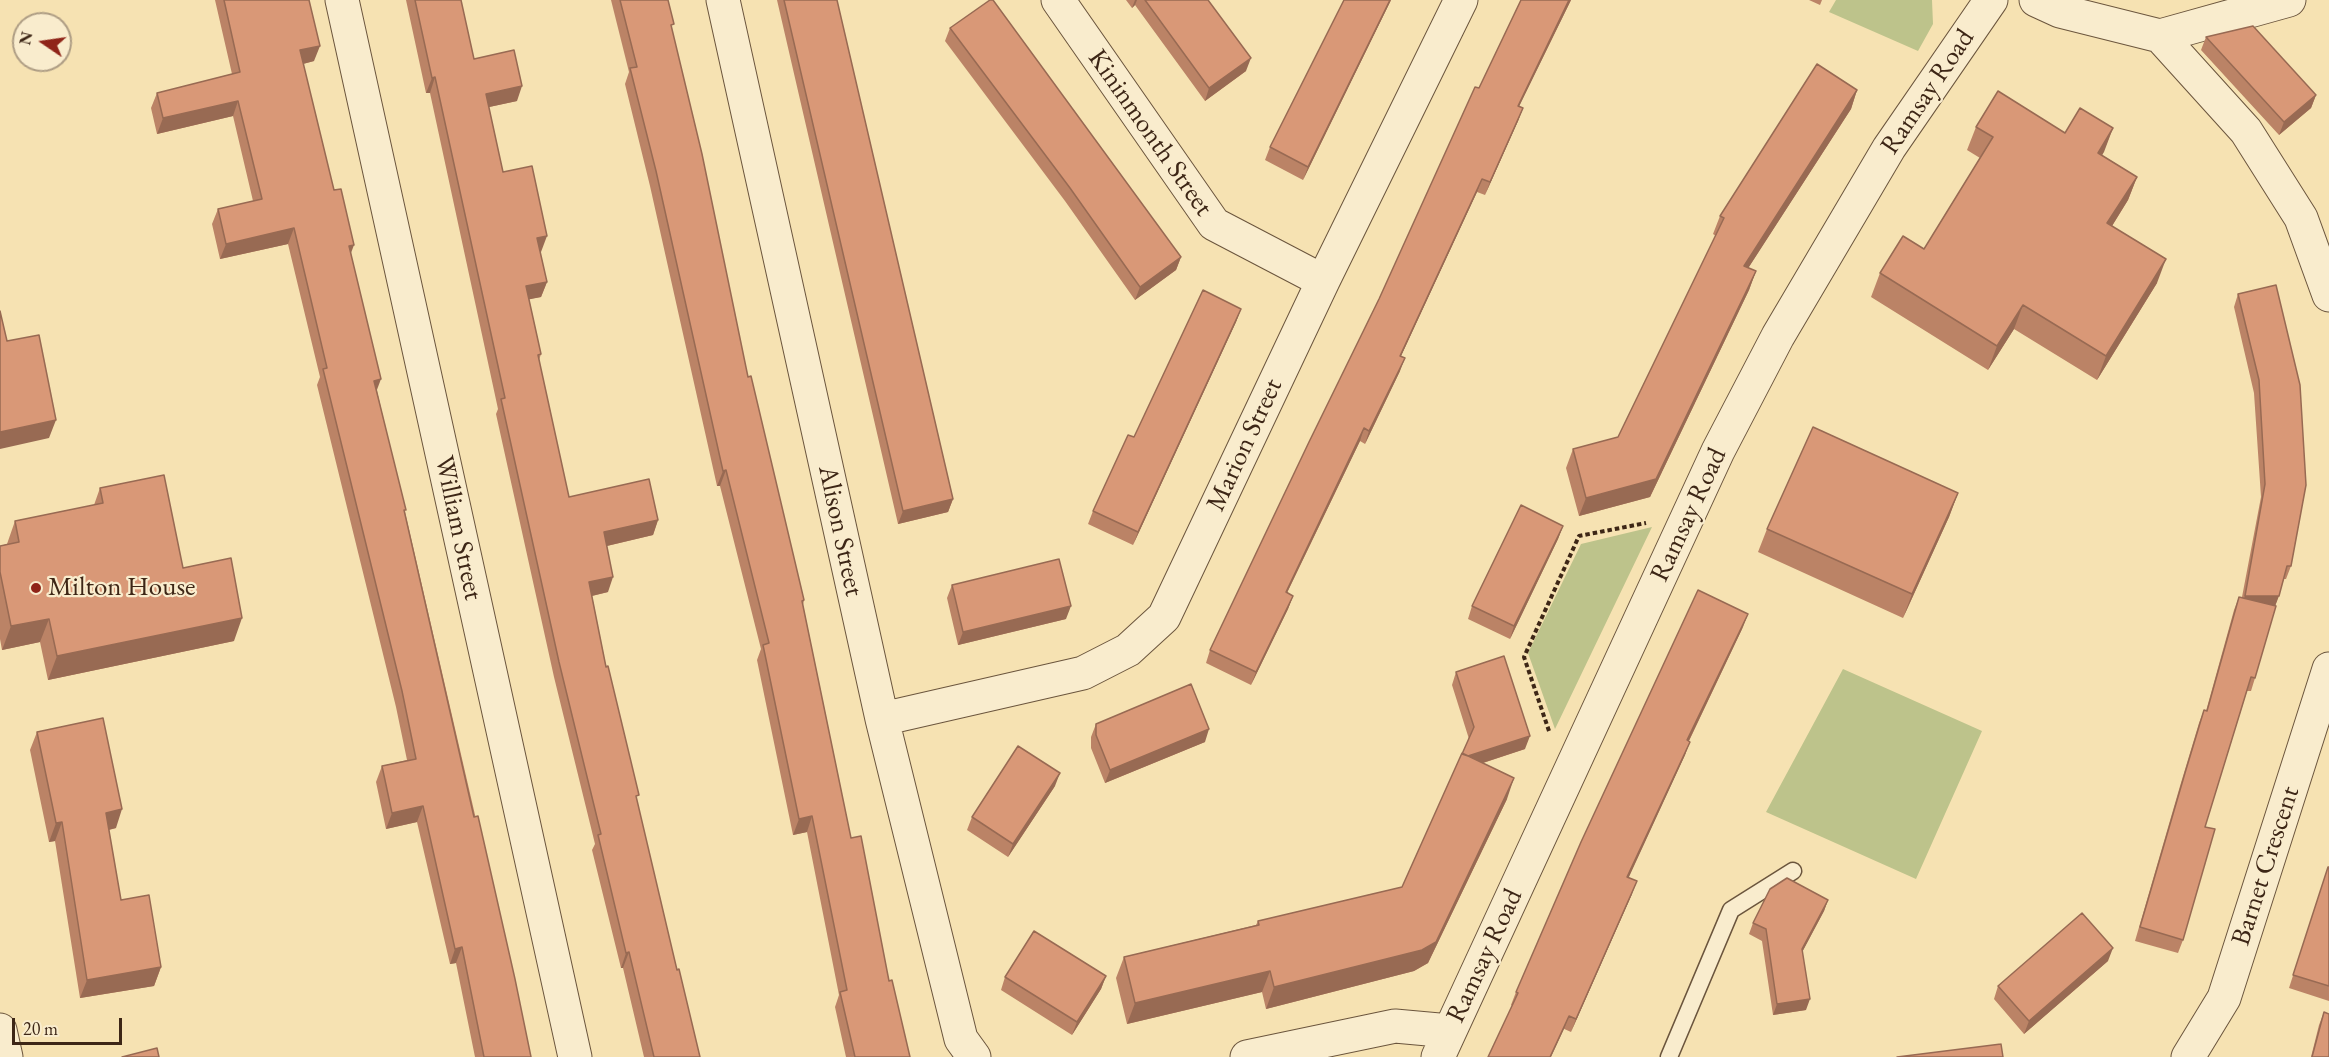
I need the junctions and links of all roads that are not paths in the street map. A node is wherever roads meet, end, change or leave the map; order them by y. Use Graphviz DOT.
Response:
graph roads {
  1 [pos="342,0"];
  2 [pos="723,0"];
  3 [pos="1058,0"];
  4 [pos="1461,0"];
  5 [pos="1991,0"];
  6 [pos="2036,0"];
  7 [pos="2289,0"];
  8 [pos="2160,36"];
  9 [pos="1323,281"];
  10 [pos="2329,295"];
  11 [pos="2329,669"];
  12 [pos="882,719"];
  13 [pos="1793,871"];
  14 [pos="0,1030"];
  15 [pos="1444,1044"];
  16 [pos="6,1057"];
  17 [pos="575,1057"];
  18 [pos="974,1057"];
  19 [pos="1247,1057"];
  20 [pos="1669,1057"];
  21 [pos="2188,1057"];
  1 -- 17 [label="street, William Street"];
  2 -- 12 [label="street, Alison Street"];
  3 -- 9 [label="street, Kininmonth Street"];
  4 -- 9 [label="street, Marion Street"];
  5 -- 15 [label="street, Ramsay Road"];
  6 -- 8 [label="street"];
  7 -- 8 [label="street"];
  8 -- 10 [label="street"];
  9 -- 12 [label="street, Marion Street"];
  11 -- 21 [label="street, Barnet Crescent"];
  12 -- 18 [label="street, Alison Street"];
  13 -- 20 [label="lane"];
  14 -- 16 [label="street"];
  15 -- 19 [label="street"];
}
